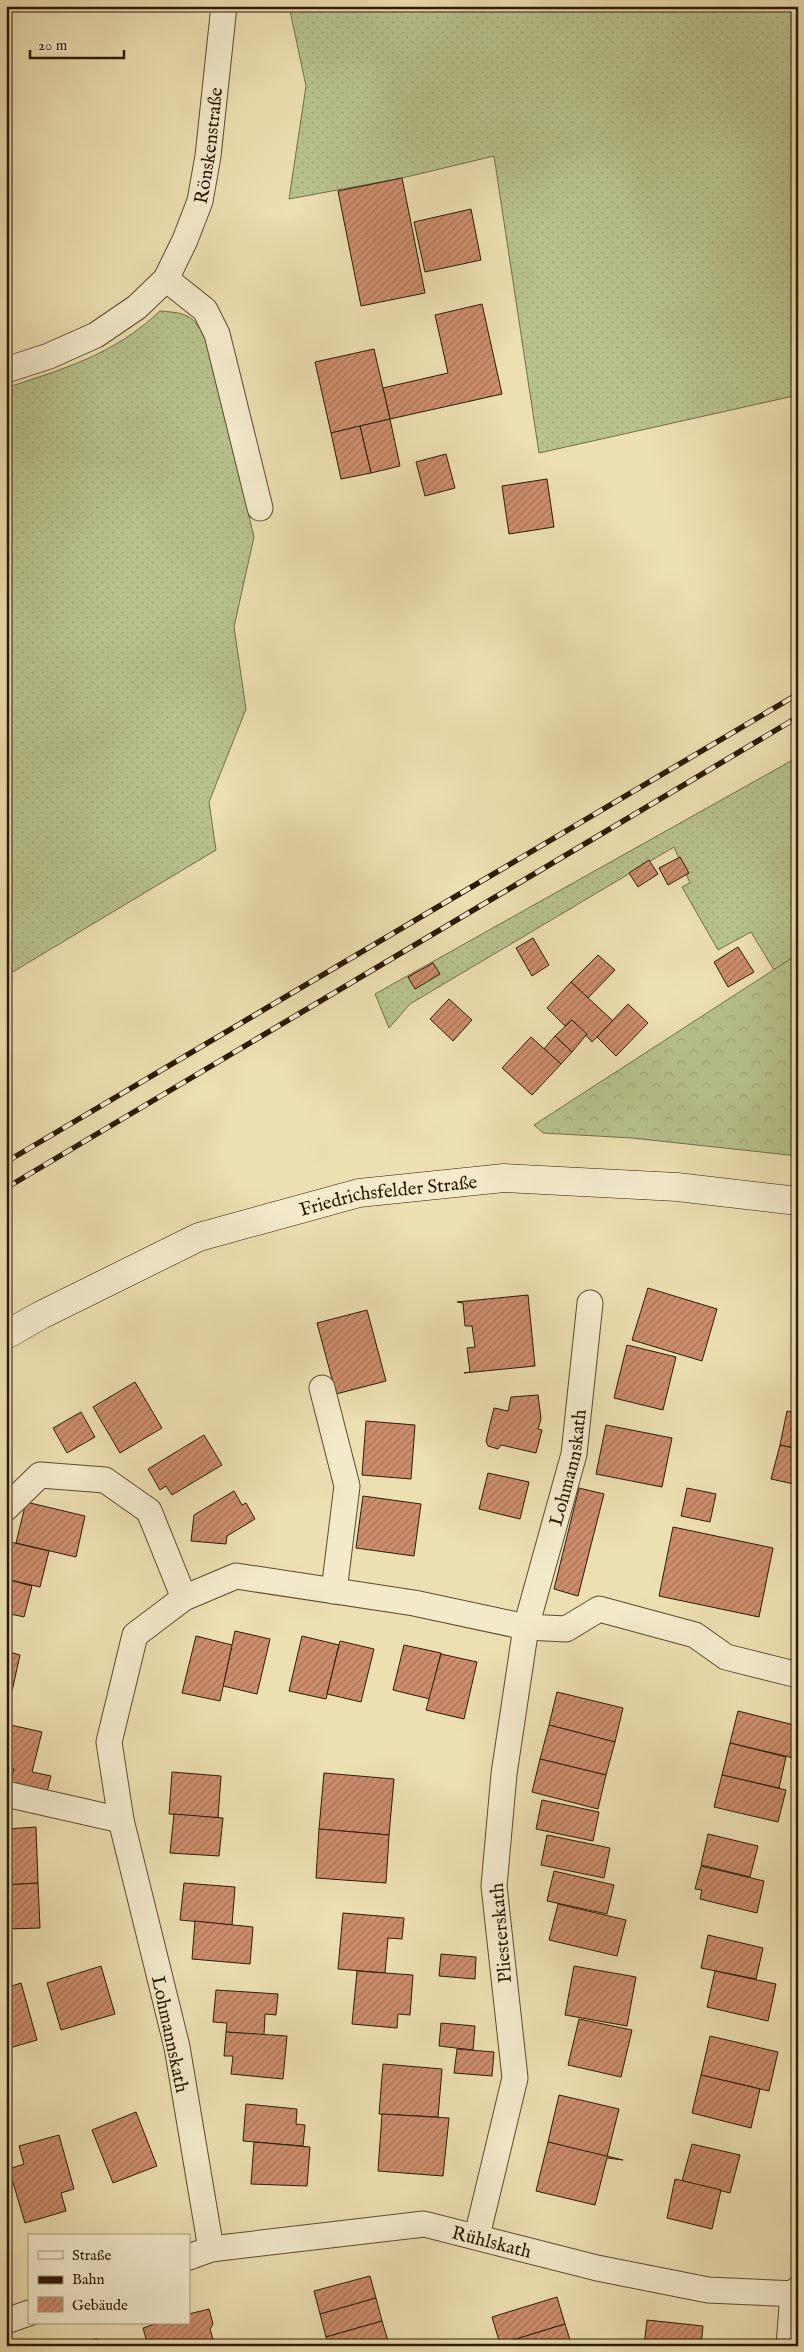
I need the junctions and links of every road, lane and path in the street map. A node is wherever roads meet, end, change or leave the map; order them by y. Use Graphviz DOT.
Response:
graph roads {
  1 [pos="224,6"];
  2 [pos="166,279"];
  3 [pos="6,370"];
  4 [pos="260,508"];
  5 [pos="798,1201"];
  6 [pos="590,1303"];
  7 [pos="6,1335"];
  8 [pos="322,1388"];
  9 [pos="6,1508"];
  10 [pos="334,1591"];
  11 [pos="184,1598"];
  12 [pos="526,1627"];
  13 [pos="798,1675"];
  14 [pos="6,1794"];
  15 [pos="121,1820"];
  16 [pos="477,2236"];
  17 [pos="200,2253"];
  18 [pos="796,2292"];
  19 [pos="28,2313"];
  20 [pos="6,2321"];
  21 [pos="789,2346"];
  1 -- 2 [label="street, Rönskenstraße"];
  2 -- 3 [label="street, Rönskenstraße"];
  2 -- 4 [label="street"];
  5 -- 7 [label="main road, Friedrichsfelder Straße"];
  6 -- 12 [label="street, Lohmannskath"];
  8 -- 10 [label="street"];
  9 -- 11 [label="street"];
  10 -- 11 [label="street, Lohmannskath"];
  10 -- 12 [label="street, Lohmannskath"];
  11 -- 15 [label="street, Lohmannskath"];
  12 -- 13 [label="street, Lohmannskath"];
  12 -- 16 [label="street, Pliesterskath"];
  14 -- 15 [label="street"];
  15 -- 17 [label="street, Lohmannskath"];
  16 -- 17 [label="street, Rühlskath"];
  16 -- 18 [label="street, Rühlskath"];
  18 -- 21 [label="street"];
  19 -- 20 [label="street"];
}
